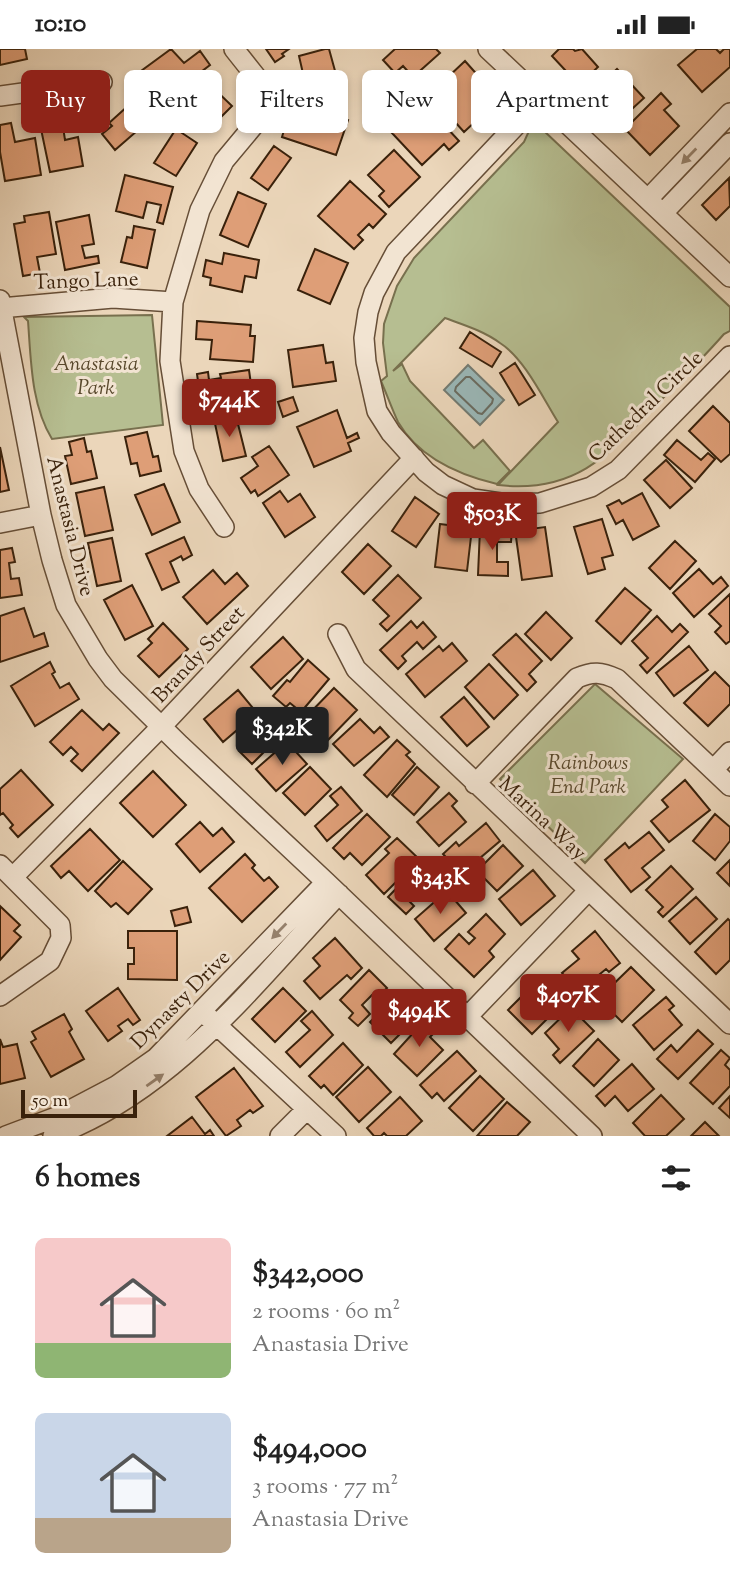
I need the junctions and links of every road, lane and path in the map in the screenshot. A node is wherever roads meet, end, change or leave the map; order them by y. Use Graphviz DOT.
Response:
graph roads {
  1 [pos="234,49"];
  2 [pos="488,49"];
  3 [pos="510,70"];
  4 [pos="21,93"];
  5 [pos="0,96"];
  6 [pos="730,113"];
  7 [pos="509,133"];
  8 [pos="577,133"];
  9 [pos="730,143"];
  10 [pos="648,199"];
  11 [pos="663,213"];
  12 [pos="730,277"];
  13 [pos="173,303"];
  14 [pos="0,305"];
  15 [pos="730,356"];
  16 [pos="414,458"];
  17 [pos="41,515"];
  18 [pos="0,523"];
  19 [pos="224,527"];
  20 [pos="338,634"];
  21 [pos="161,727"];
  22 [pos="730,752"];
  23 [pos="713,770"];
  24 [pos="475,784"];
  25 [pos="730,786"];
  26 [pos="7,871"];
  27 [pos="332,888"];
  28 [pos="588,891"];
  29 [pos="0,996"];
  30 [pos="467,1017"];
  31 [pos="209,1018"];
  32 [pos="730,1024"];
  33 [pos="307,1109"];
  34 [pos="6,1136"];
  35 [pos="53,1136"];
  36 [pos="280,1136"];
  37 [pos="336,1136"];
  38 [pos="592,1136"];
  1 -- 13 [label="street"];
  2 -- 3 [label="street"];
  4 -- 5 [label="street"];
  6 -- 10 [label="street, one-way"];
  7 -- 16 [label="street, Cathedral Circle"];
  8 -- 10 [label="street"];
  9 -- 11 [label="street"];
  10 -- 11 [label="street"];
  11 -- 12 [label="street"];
  13 -- 14 [label="street, Tango Lane"];
  13 -- 19 [label="street"];
  14 -- 17 [label="street, Anastasia Drive"];
  15 -- 16 [label="street, Cathedral Circle"];
  16 -- 21 [label="street, Brandy Street"];
  17 -- 18 [label="street"];
  17 -- 21 [label="street, Anastasia Drive"];
  20 -- 24 [label="street, Marina Way"];
  21 -- 26 [label="street, Brandy Street"];
  21 -- 27 [label="street, Anastasia Drive"];
  22 -- 23 [label="street"];
  23 -- 24 [label="street"];
  23 -- 25 [label="street"];
  24 -- 28 [label="street, Marina Way"];
  26 -- 29 [label="street"];
  27 -- 30 [label="street, Anastasia Drive"];
  27 -- 31 [label="street, Dynasty Drive"];
  28 -- 30 [label="street"];
  28 -- 32 [label="street, Marina Way"];
  30 -- 38 [label="street, Anastasia Drive"];
  31 -- 33 [label="street"];
  31 -- 34 [label="street, Dynasty Drive"];
  35 -- 31 [label="street, Dynasty Drive, one-way"];
  33 -- 36 [label="street"];
  33 -- 37 [label="street"];
}
